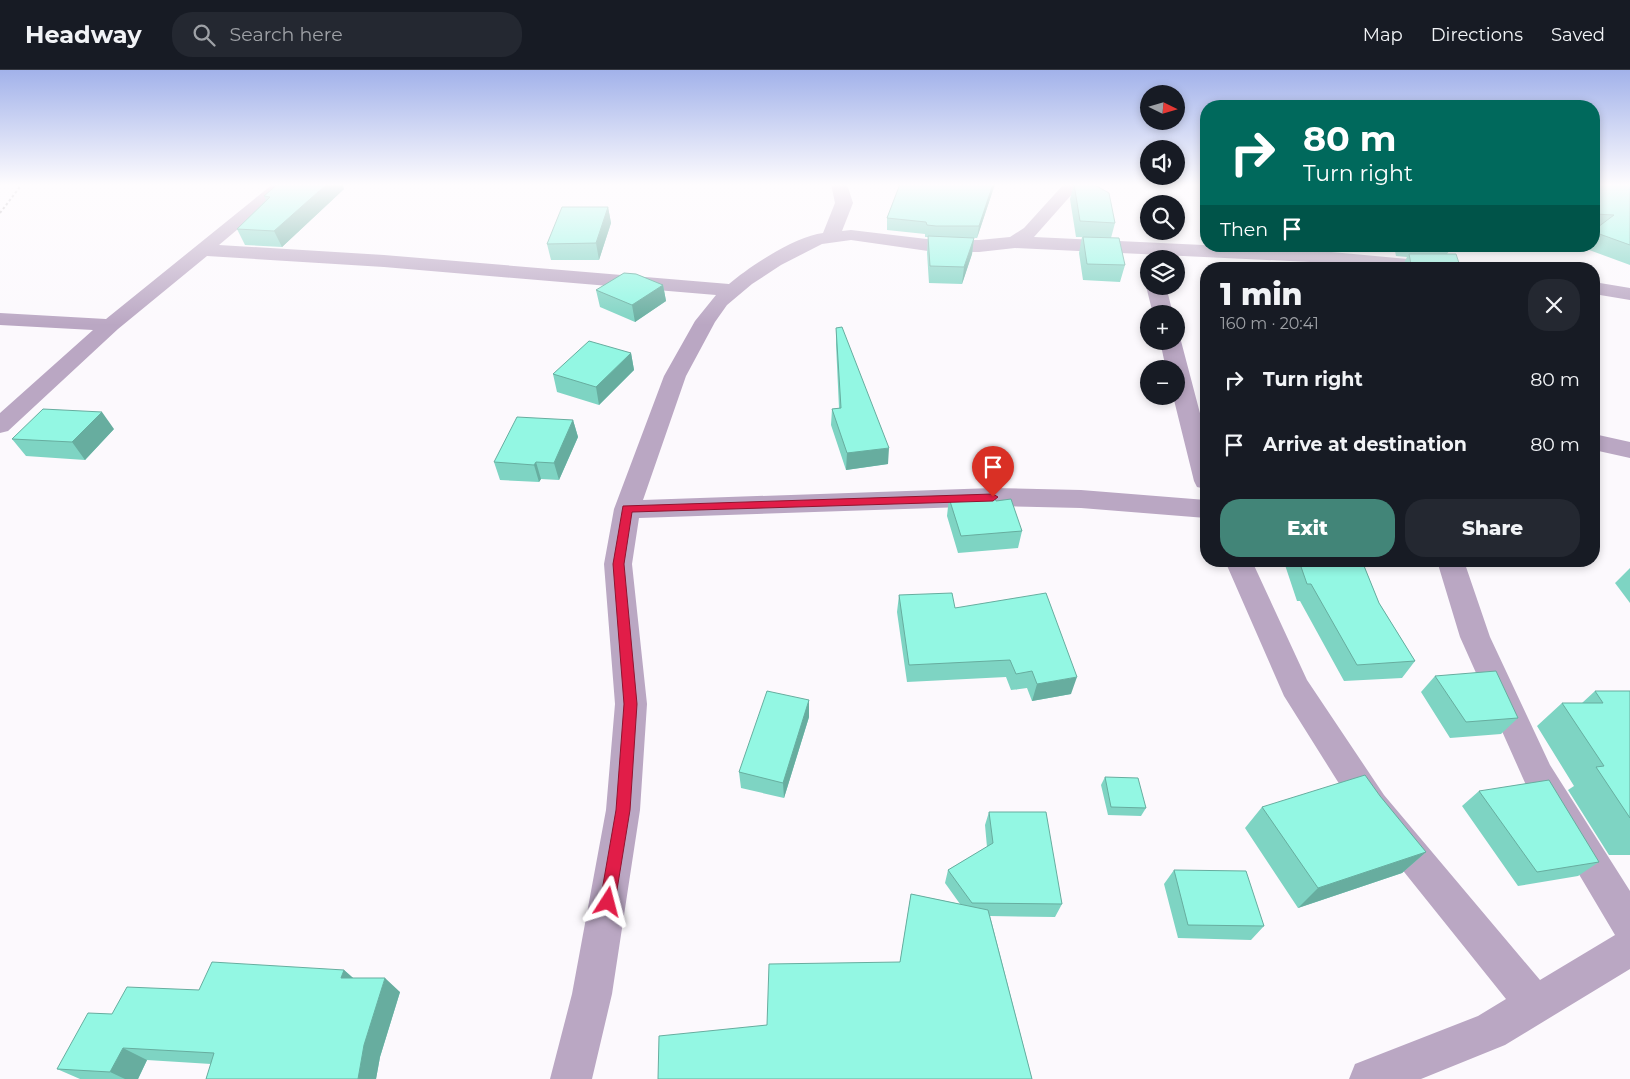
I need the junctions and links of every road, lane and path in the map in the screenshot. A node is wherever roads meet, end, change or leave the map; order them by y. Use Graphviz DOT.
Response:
graph roads {
  1 [pos="226,231"];
  2 [pos="834,231"];
  3 [pos="1031,231"];
  4 [pos="832,236"];
  5 [pos="1015,242"];
  6 [pos="203,250"];
  7 [pos="1140,253"];
  8 [pos="1185,254"];
  9 [pos="1351,262"];
  10 [pos="1600,289"];
  11 [pos="732,290"];
  12 [pos="1630,294"];
  13 [pos="0,319"];
  14 [pos="111,325"];
  15 [pos="1172,350"];
  16 [pos="0,426"];
  17 [pos="1600,443"];
  18 [pos="1630,450"];
  19 [pos="1200,458"];
  20 [pos="627,509"];
  21 [pos="1200,509"];
  22 [pos="1241,567"];
  23 [pos="1452,567"];
  24 [pos="1630,925"];
  25 [pos="1630,948"];
  26 [pos="1536,1005"];
  27 [pos="571,1079"];
  28 [pos="1370,1079"];
  1 -- 6 [label="street"];
  2 -- 4 [label="street"];
  3 -- 5 [label="street"];
  4 -- 5 [label="street"];
  4 -- 11 [label="street"];
  5 -- 7 [label="street"];
  6 -- 11 [label="street"];
  6 -- 14 [label="street"];
  8 -- 9 [label="street"];
  10 -- 12 [label="street"];
  11 -- 20 [label="street"];
  13 -- 14 [label="street"];
  14 -- 16 [label="street"];
  15 -- 19 [label="street"];
  17 -- 18 [label="street"];
  20 -- 21 [label="street"];
  20 -- 27 [label="street"];
  22 -- 26 [label="street"];
  23 -- 24 [label="street"];
  25 -- 26 [label="street"];
  26 -- 28 [label="street"];
}
